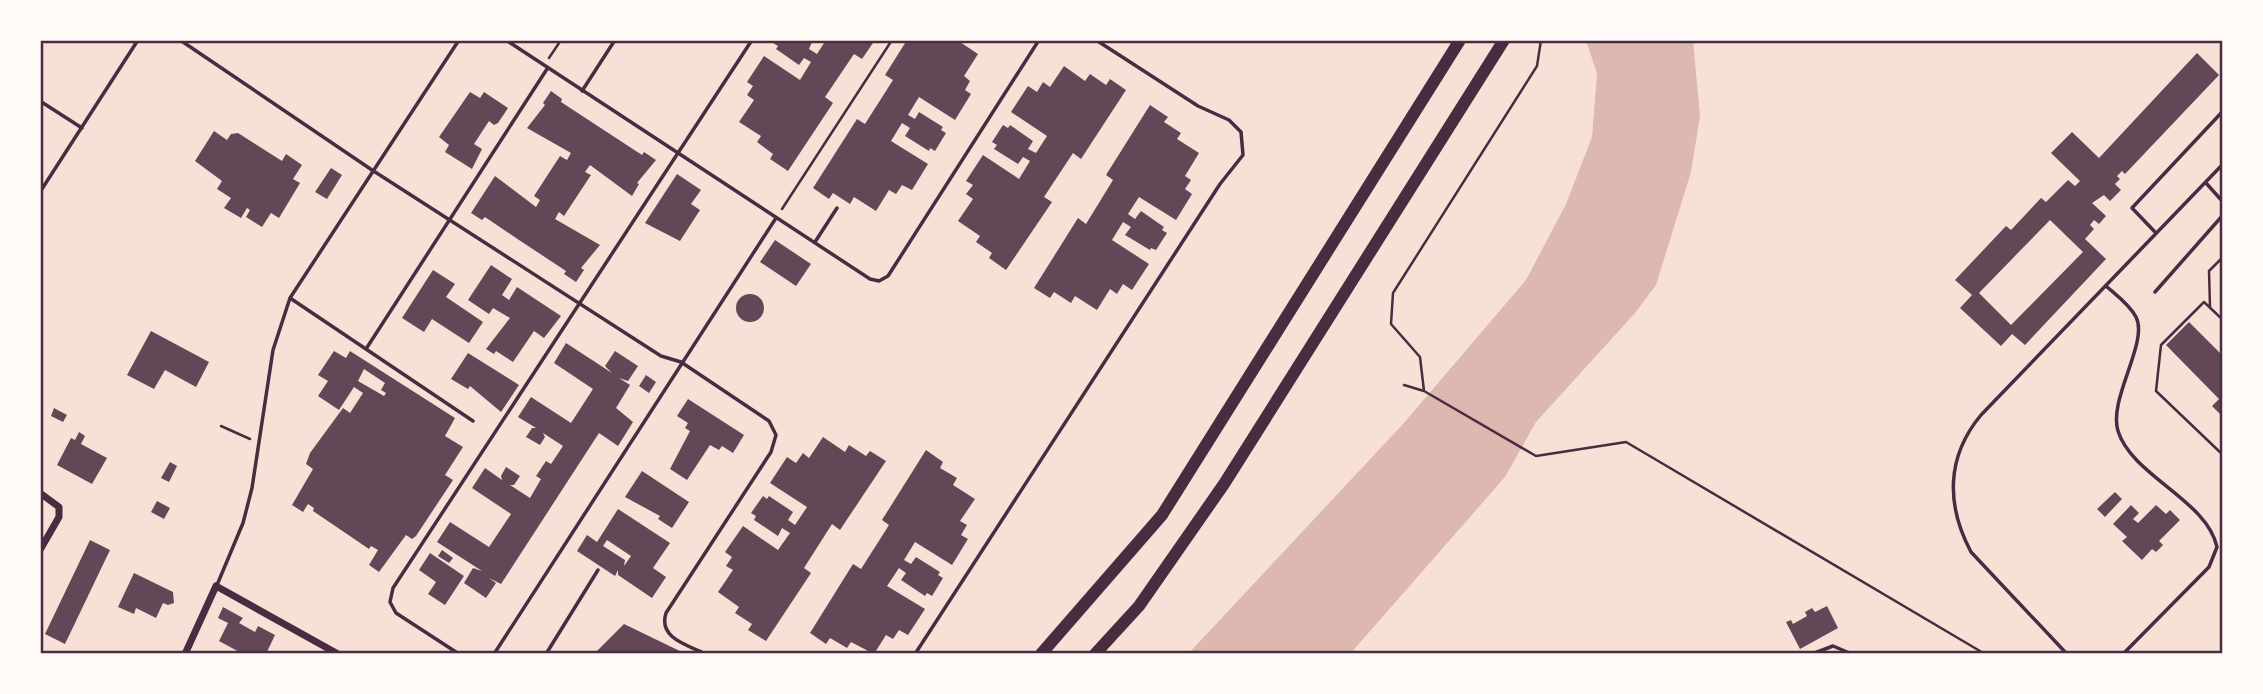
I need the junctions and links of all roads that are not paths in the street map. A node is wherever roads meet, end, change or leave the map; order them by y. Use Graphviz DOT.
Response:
graph roads {
  1 [pos="138,40"];
  2 [pos="180,40"];
  3 [pos="459,40"];
  4 [pos="506,40"];
  5 [pos="615,40"];
  6 [pos="752,40"];
  7 [pos="1039,40"];
  8 [pos="1096,40"];
  9 [pos="1460,40"];
  10 [pos="1504,40"];
  11 [pos="548,68"];
  12 [pos="582,91"];
  13 [pos="40,101"];
  14 [pos="2223,111"];
  15 [pos="82,128"];
  16 [pos="679,153"];
  17 [pos="2223,164"];
  18 [pos="372,170"];
  19 [pos="2205,182"];
  20 [pos="40,192"];
  21 [pos="2223,202"];
  22 [pos="837,208"];
  23 [pos="2223,215"];
  24 [pos="776,218"];
  25 [pos="450,220"];
  26 [pos="2156,233"];
  27 [pos="815,242"];
  28 [pos="2105,286"];
  29 [pos="2155,292"];
  30 [pos="290,298"];
  31 [pos="580,304"];
  32 [pos="366,349"];
  33 [pos="681,362"];
  34 [pos="472,421"];
  35 [pos="40,493"];
  36 [pos="40,550"];
  37 [pos="598,570"];
  38 [pos="216,586"];
  39 [pos="185,654"];
  40 [pos="338,654"];
  41 [pos="459,654"];
  42 [pos="494,654"];
  43 [pos="546,654"];
  44 [pos="706,654"];
  45 [pos="915,654"];
  46 [pos="1041,654"];
  47 [pos="1095,654"];
  48 [pos="1812,654"];
  49 [pos="1852,654"];
  50 [pos="2067,654"];
  51 [pos="2123,654"];
  1 -- 15 [label="lane"];
  2 -- 18 [label="lane"];
  3 -- 18 [label="lane"];
  4 -- 11 [label="lane"];
  5 -- 12 [label="lane"];
  6 -- 16 [label="lane"];
  7 -- 27 [label="lane"];
  8 -- 45 [label="lane"];
  9 -- 46 [label="highway"];
  10 -- 47 [label="highway"];
  11 -- 12 [label="lane"];
  11 -- 25 [label="lane"];
  12 -- 16 [label="lane"];
  13 -- 15 [label="lane"];
  14 -- 26 [label="lane"];
  15 -- 20 [label="lane"];
  16 -- 24 [label="lane"];
  16 -- 31 [label="lane"];
  17 -- 19 [label="lane"];
  18 -- 25 [label="lane"];
  18 -- 30 [label="lane"];
  19 -- 21 [label="lane"];
  19 -- 26 [label="lane"];
  22 -- 27 [label="lane"];
  23 -- 29 [label="lane"];
  24 -- 27 [label="lane"];
  24 -- 33 [label="lane"];
  25 -- 31 [label="lane"];
  25 -- 32 [label="lane"];
  26 -- 28 [label="lane"];
  28 -- 50 [label="lane"];
  28 -- 51 [label="lane"];
  30 -- 32 [label="lane"];
  30 -- 38 [label="lane"];
  31 -- 33 [label="lane"];
  31 -- 41 [label="lane"];
  32 -- 34 [label="lane"];
  33 -- 42 [label="lane"];
  33 -- 44 [label="lane"];
  35 -- 36 [label="street"];
  37 -- 43 [label="lane"];
  38 -- 39 [label="street"];
  38 -- 40 [label="street"];
  48 -- 49 [label="lane"];
}
